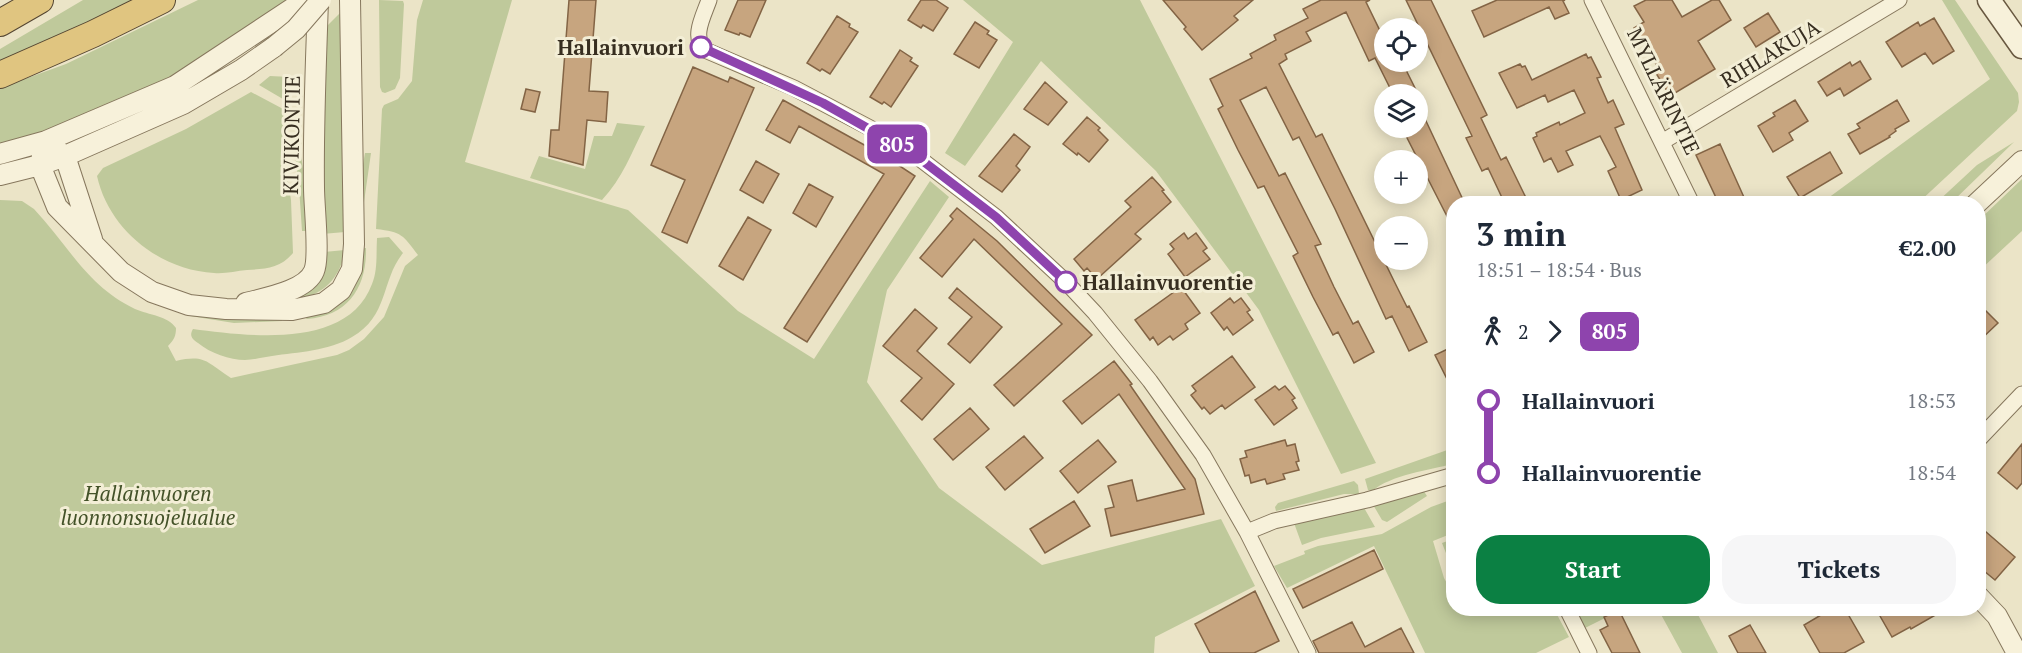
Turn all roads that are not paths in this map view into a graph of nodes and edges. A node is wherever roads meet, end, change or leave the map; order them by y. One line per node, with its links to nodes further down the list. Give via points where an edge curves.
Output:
1 (40, 0): 10 (highway)
2 (305, 0): 13 (street, via 175,86)
3 (320, 0): 16 (street, bridge, via 296,29 241,70 183,104); 23 (street, KIVIKONTIE, via 313,144 315,270 306,283 291,290)
4 (350, 0): 23 (street, via 352,269 341,290 324,303 292,310)
5 (710, 0): 27 (street, via 698,35 705,50 794,88 915,155 996,217 1066,282 1126,350 1181,422)
6 (1592, 0): 14 (street, MYLLÄRINTIE)
7 (1899, 0): 14 (street, RIHLAKUJA)
8 (1989, 0): 11 (main road)
9 (155, 2): 12 (highway)
10 (0, 23)
11 (2020, 38)
12 (0, 75)
13 (46, 141): 15 (street); 16 (street); 18 (street)
14 (1662, 142): 20 (street, MYLLÄRINTIE)
15 (0, 154)
16 (65, 156): 18 (street); 22 (street)
17 (2022, 161): 21 (street)
18 (40, 165): 19 (street); 22 (street, via 57,207)
19 (0, 175)
20 (1688, 196)
21 (1985, 196)
22 (94, 244): 23 (street, via 121,272 152,292 189,305)
23 (226, 309)
24 (2022, 394): 25 (street)
25 (1986, 432)
26 (1446, 477): 27 (street, via 1274,521)
27 (1247, 532): 30 (street)
28 (1986, 605): 32 (street)
29 (1570, 616): 31 (street)
30 (1308, 653)
31 (1589, 653)
32 (2017, 653)

